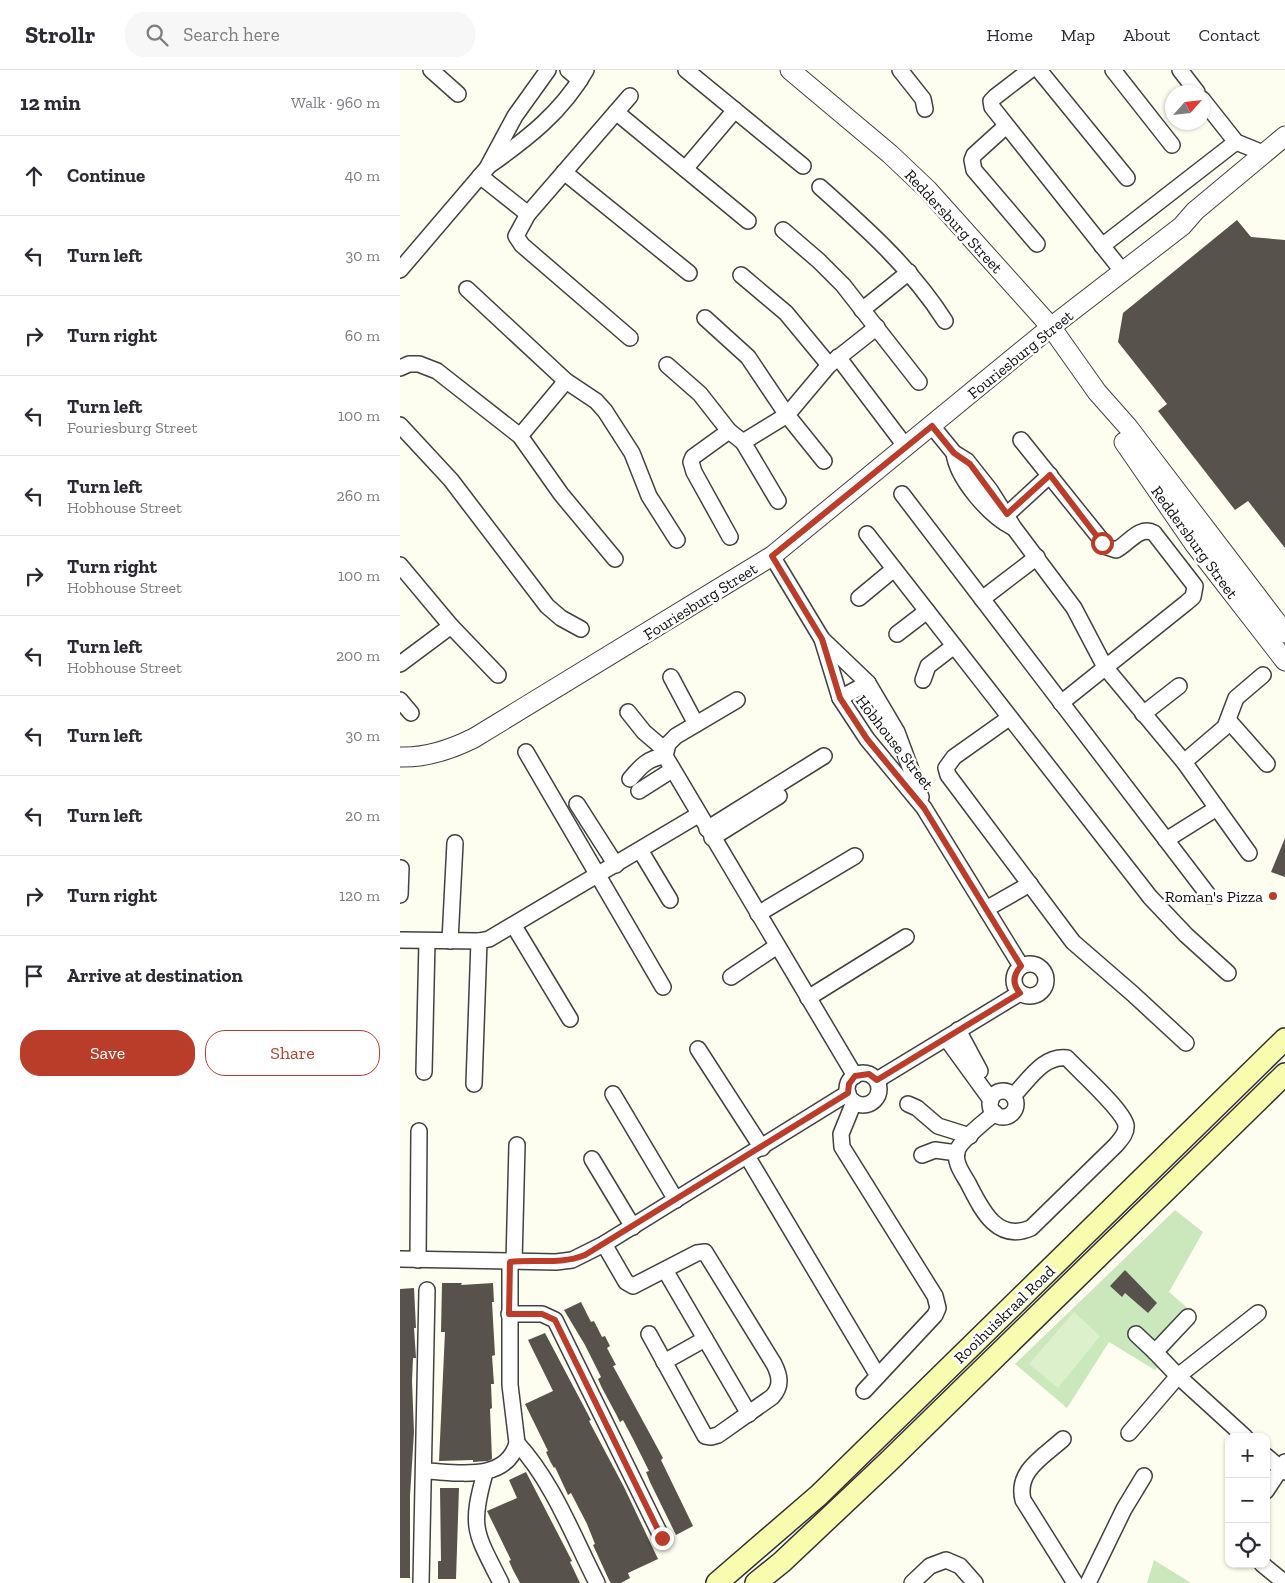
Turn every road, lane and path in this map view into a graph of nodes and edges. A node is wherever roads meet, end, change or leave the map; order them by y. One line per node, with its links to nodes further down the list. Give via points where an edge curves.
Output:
1 (431, 70): 13 (street)
2 (548, 70): 27 (street, via 515,116)
3 (568, 70): 11 (street)
4 (686, 70): 17 (street)
5 (790, 70): 47 (street, Reddersburg Street, via 928,190)
6 (900, 70): 15 (street, via 923,99)
7 (1030, 70): 19 (street, via 991,101)
8 (1039, 70): 29 (street)
9 (1113, 70): 22 (street)
10 (1180, 70): 12 (street)
11 (583, 75): 27 (street, via 563,105 537,131)
12 (1192, 85)
13 (458, 94)
14 (630, 96): 18 (street)
15 (925, 109)
16 (1210, 109): 21 (street)
17 (735, 110): 25 (street); 26 (street)
18 (616, 112): 26 (street); 28 (street)
19 (1006, 126): 35 (street, via 974,155 974,170); 36 (street)
20 (1285, 136): 24 (street, Fouriesburg Street)
21 (1236, 142): 24 (street); 36 (street)
22 (1172, 145)
23 (1285, 151): 33 (street, Fouriesburg Street)
24 (1263, 153): 33 (street, Fouriesburg Street)
25 (803, 166)
26 (685, 169): 32 (street)
27 (484, 172): 31 (street); 37 (street)
28 (564, 172): 31 (street); 40 (street)
29 (1127, 178)
30 (820, 187): 38 (street)
31 (528, 214): 48 (street, via 517,234 519,242)
32 (748, 221)
33 (1182, 226): 39 (street, Fouriesburg Street)
34 (783, 230): 43 (street, via 831,272)
35 (1037, 244)
36 (1102, 246): 39 (street)
37 (400, 270)
38 (909, 272): 43 (street); 45 (street)
39 (1123, 272): 47 (street, Fouriesburg Street)
40 (689, 274)
41 (741, 275): 49 (street, via 786,313)
42 (466, 289): 52 (street)
43 (862, 310): 46 (street)
44 (706, 318): 55 (street, via 742,350)
45 (945, 321)
46 (877, 327): 49 (street); 53 (street)
47 (1051, 328): 54 (street, Reddersburg Street); 57 (street, Fouriesburg Street)
48 (630, 338)
49 (834, 361): 55 (street); 62 (street)
50 (667, 365): 58 (street, via 700,394)
51 (400, 368): 59 (street, via 419,364 437,371)
52 (566, 381): 59 (street); 70 (street, via 605,411 632,453 649,496)
53 (919, 382)
54 (1097, 392): 81 (street, Reddersburg Street, via 1128,427); 85 (street, Reddersburg Street, via 1154,486)
55 (787, 415): 61 (street); 63 (street)
56 (400, 425): 80 (street, via 451,480 547,606 560,618)
57 (932, 426): 62 (street, Fouriesburg Street); 67 (street, via 954,453 964,458 976,483)
58 (728, 432): 61 (street); 69 (street, via 691,462)
59 (520, 436): 73 (street, via 561,494)
60 (1021, 440): 64 (street)
61 (743, 442): 66 (street)
62 (906, 447): 71 (street, Fouriesburg Street)
63 (824, 461)
64 (1050, 475): 67 (street); 87 (street, via 1107,547 1116,550 1140,532 1150,530 1195,586 1193,597)
65 (902, 494): 77 (street)
66 (778, 501)
67 (1007, 521): 72 (street)
68 (867, 534): 75 (street)
69 (730, 536)
70 (677, 540)
71 (772, 556): 83 (street, Hobhouse Street); 107 (street, Fouriesburg Street, via 474,738 454,748)
72 (1037, 557): 77 (street); 87 (street, via 1074,608)
73 (615, 559)
74 (400, 565): 79 (street)
75 (894, 569): 76 (street); 78 (street)
76 (859, 598)
77 (982, 599): 97 (street)
78 (927, 611): 82 (street); 84 (street)
79 (451, 626): 86 (street); 88 (street)
80 (582, 629)
81 (1285, 633)
82 (897, 634)
83 (822, 639): 92 (street, Hobhouse Street); 94 (street, Hobhouse Street)
84 (954, 646): 91 (street, via 928,666); 101 (street)
85 (1285, 661)
86 (400, 664)
87 (1105, 667): 97 (street); 100 (street)
88 (498, 675)
89 (1263, 675): 102 (street, via 1236,698)
90 (670, 677): 103 (street)
91 (923, 680)
92 (868, 683): 94 (street); 114 (street, Hobhouse Street, via 897,732)
93 (1179, 686): 100 (street)
94 (840, 698): 114 (street, Hobhouse Street, via 867,739)
95 (400, 700): 99 (street)
96 (737, 700): 103 (street)
97 (1061, 703): 118 (street)
98 (628, 712): 105 (street)
99 (411, 713)
100 (1144, 714): 108 (street)
101 (1009, 718): 125 (street, via 954,757 946,768); 139 (street, via 1150,897)
102 (1229, 721): 108 (street); 109 (street)
103 (696, 724): 105 (street, via 676,736)
104 (526, 752): 124 (street)
105 (665, 753): 110 (street); 110 (street, via 645,762 634,785)
106 (824, 756): 117 (street)
107 (400, 758)
108 (1184, 762): 115 (street)
109 (1267, 764)
110 (672, 770): 116 (street)
111 (549, 774): 124 (street)
112 (804, 780): 117 (street)
113 (577, 804): 124 (street)
114 (924, 808): 129 (street, Hobhouse Street)
115 (1216, 808): 118 (street); 121 (street)
116 (698, 815): 117 (street); 120 (street)
117 (709, 833): 130 (street)
118 (1166, 840): 127 (street)
119 (455, 842): 135 (street)
120 (640, 850): 124 (street); 128 (street)
121 (1249, 853)
122 (855, 856): 130 (street)
123 (401, 868): 126 (street)
124 (607, 870): 131 (street); 141 (street)
125 (1030, 884): 129 (street); 147 (street, via 1082,952 1134,994)
126 (400, 895)
127 (1209, 896)
128 (670, 900)
129 (986, 909): 138 (street, Hobhouse Street)
130 (758, 914): 137 (street)
131 (514, 926): 136 (street); 144 (street)
132 (906, 937): 143 (street)
133 (400, 940): 134 (street)
134 (426, 941): 135 (street); 149 (street)
135 (450, 941): 136 (street)
136 (479, 941): 153 (street)
137 (777, 946): 140 (street); 143 (street)
138 (1021, 966): 142 (street, via 1014,976); 142 (street, via 1032,963 1039,966 1047,980 1037,995)
139 (1228, 973)
140 (730, 977)
141 (663, 987)
142 (1020, 993): 145 (street)
143 (808, 998): 151 (street)
144 (570, 1019)
145 (952, 1034): 152 (street); 157 (street, via 971,1056)
146 (1285, 1039): 202 (main road, Rooihuiskraal Road, via 819,1494)
147 (1186, 1043)
148 (698, 1049): 162 (street)
149 (424, 1072)
150 (1285, 1074): 203 (main road, Rooihuiskraal Road, via 887,1463)
151 (855, 1076): 152 (street, via 869,1074); 156 (street, via 849,1084)
152 (877, 1080): 156 (street, via 879,1091 874,1100 865,1105)
153 (474, 1084)
154 (613, 1094): 167 (street)
155 (1013, 1096): 157 (street, via 1007,1092); 157 (street, via 1016,1104 1012,1113 1003,1116); 163 (street, via 1044,1063 1058,1057 1067,1058 1120,1113 1126,1125 1124,1135 1031,1228 1022,1232 997,1226 984,1214 958,1165)
156 (851, 1098): 162 (street); 183 (street, via 841,1134 842,1147 935,1296 938,1308)
157 (994, 1102): 160 (street)
158 (908, 1104): 160 (street, via 938,1126)
159 (419, 1131): 171 (street)
160 (970, 1136): 163 (street)
161 (517, 1145): 172 (street)
162 (762, 1148): 165 (street)
163 (957, 1153): 164 (street, via 934,1150)
164 (922, 1155)
165 (747, 1156): 167 (street); 183 (street)
166 (592, 1159): 168 (street)
167 (676, 1200): 168 (street)
168 (632, 1226): 169 (street)
169 (604, 1244): 172 (street, via 572,1260); 173 (street, via 630,1284 637,1286)
170 (400, 1260): 171 (street)
171 (418, 1260): 172 (street)
172 (512, 1262): 175 (street)
173 (665, 1270): 180 (street); 186 (street, via 704,1252 774,1364 779,1377 778,1389)
174 (427, 1290): 193 (street)
175 (509, 1314): 190 (street, via 510,1385); 197 (street, via 542,1314 555,1320)
176 (1258, 1314): 184 (street)
177 (1188, 1317): 181 (street)
178 (649, 1334): 182 (street)
179 (1136, 1334): 181 (street)
180 (706, 1339): 182 (street); 186 (street)
181 (1155, 1352): 184 (street)
182 (664, 1362): 186 (street, via 705,1436 718,1435)
183 (878, 1376): 185 (street)
184 (1178, 1376): 187 (street); 188 (street)
185 (864, 1391)
186 (750, 1414)
187 (1129, 1433)
188 (1240, 1433)
189 (1063, 1439): 206 (street, via 1022,1478 1020,1489 1023,1500)
190 (517, 1443): 194 (street, via 510,1458); 201 (street, via 545,1479)
191 (1270, 1459): 192 (street)
192 (1283, 1468): 196 (street)
193 (425, 1471): 194 (street); 199 (street)
194 (485, 1473): 200 (street, via 475,1510 476,1532)
195 (1144, 1476): 207 (street)
196 (1270, 1486)
197 (662, 1538)
198 (1267, 1568): 208 (street)
199 (421, 1583)
200 (501, 1583)
201 (597, 1583)
202 (717, 1583)
203 (756, 1583)
204 (912, 1583): 205 (street, via 930,1566 946,1560 960,1566)
205 (976, 1583)
206 (1075, 1583)
207 (1088, 1583)
208 (1285, 1583)

